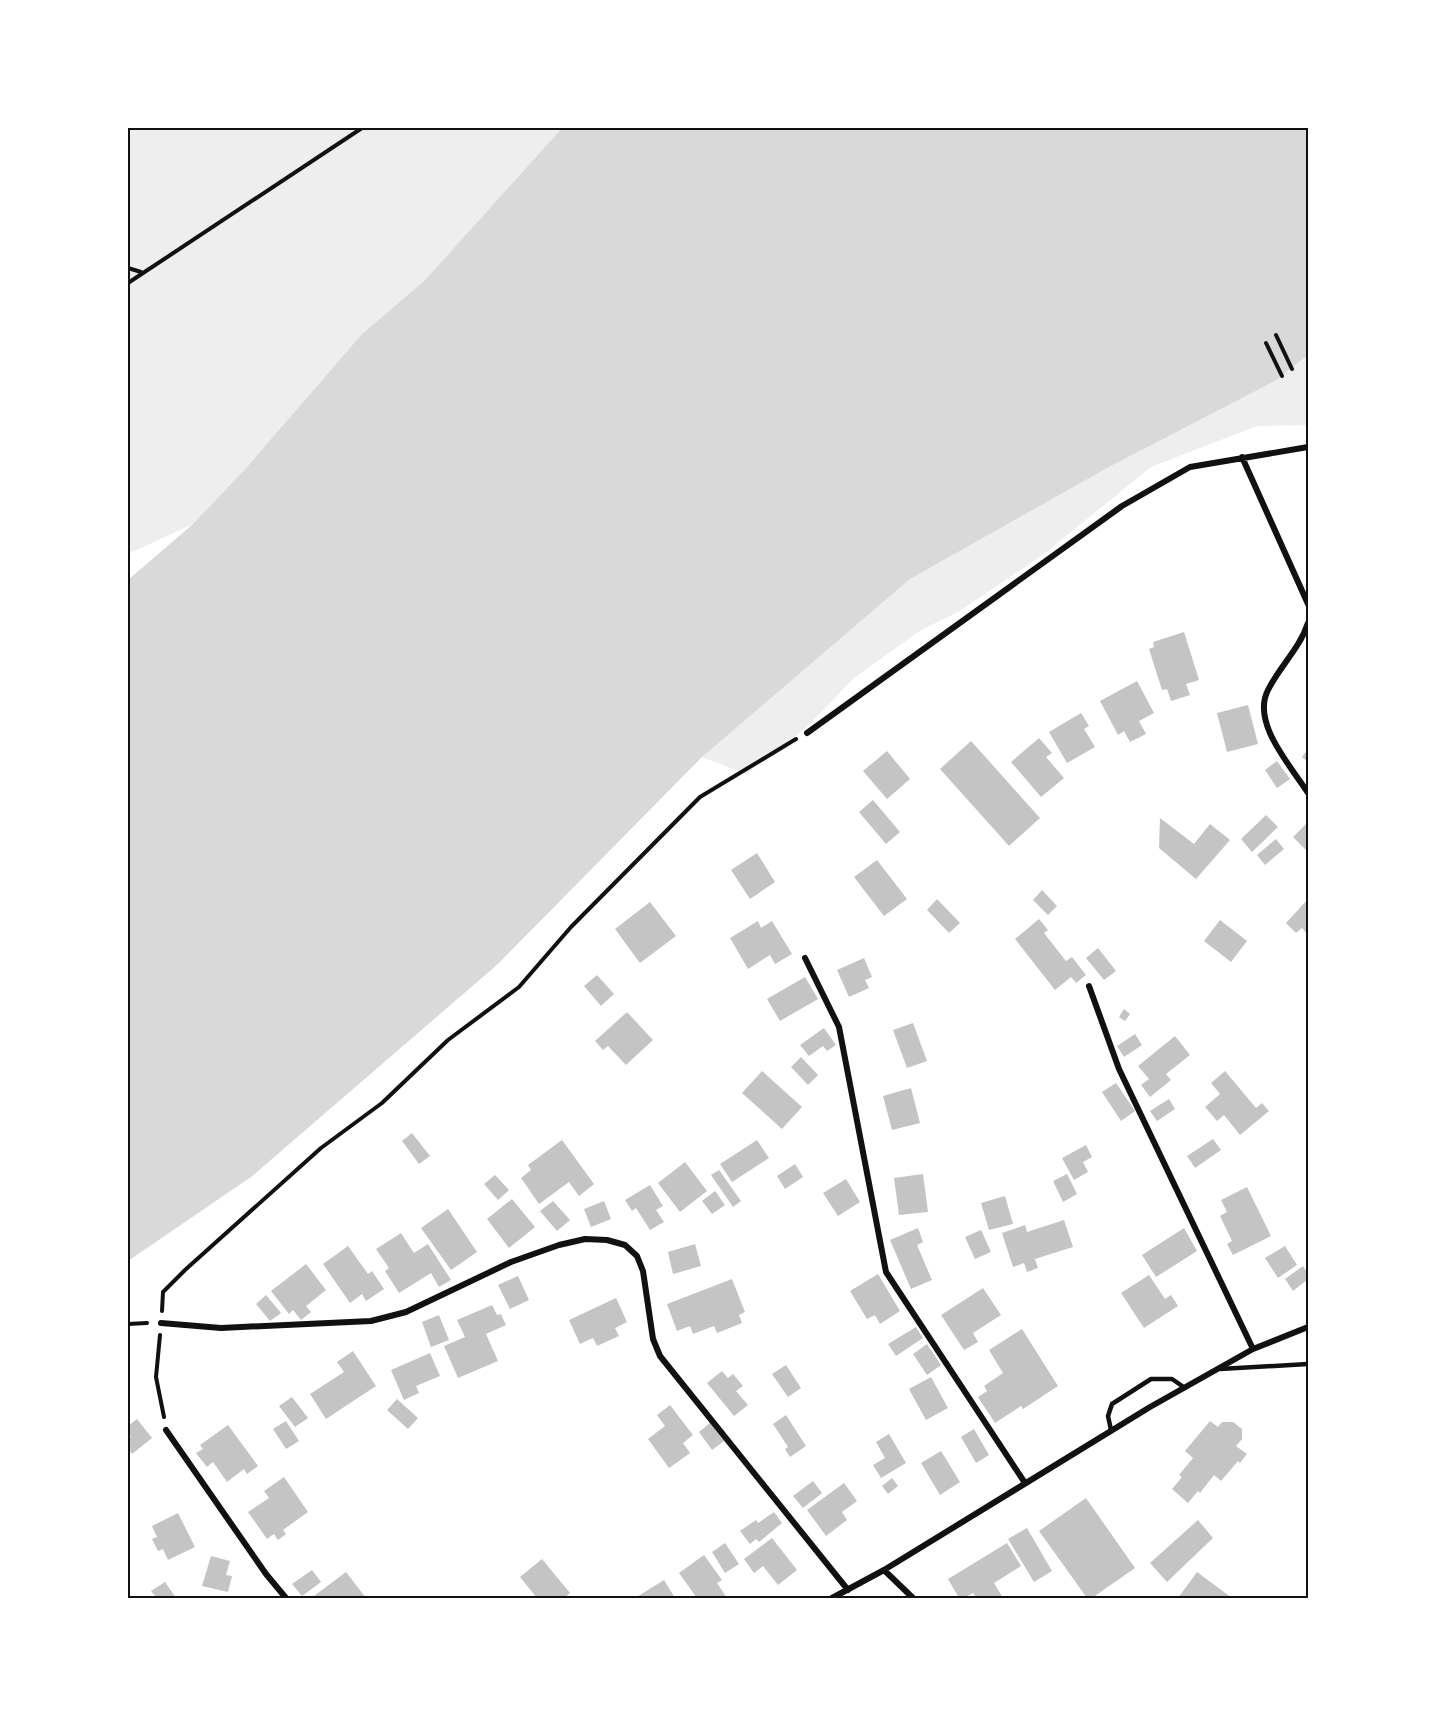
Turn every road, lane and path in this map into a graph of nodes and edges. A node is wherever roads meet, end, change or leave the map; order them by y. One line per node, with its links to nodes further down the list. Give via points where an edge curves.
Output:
1 (362, 128): 3 (path)
2 (128, 268): 3 (path)
3 (142, 272): 4 (path)
4 (128, 283)
5 (1276, 335): 7 (path)
6 (1266, 343): 8 (path)
7 (1292, 369)
8 (1282, 376)
9 (1308, 447): 10 (street)
10 (1242, 457): 11 (street); 13 (street, via 1190,467 1122,506)
11 (1308, 604)
12 (1308, 623): 14 (street, via 1267,692 1264,716 1270,736)
13 (807, 733): 17 (path, via 700,797 572,927 519,987 448,1040 382,1103 321,1148 185,1270 163,1292)
14 (1308, 793)
15 (805, 958): 26 (street, via 839,1027 886,1272)
16 (1089, 986): 20 (street, via 1119,1069)
17 (161, 1323): 18 (path); 24 (path, via 156,1377); 28 (street, via 221,1328 371,1321 406,1312 511,1262 559,1245 585,1239 626,1245 637,1256 643,1271 653,1339 660,1356)
18 (128, 1324)
19 (1308, 1327): 20 (street)
20 (1253, 1349): 22 (street)
21 (1308, 1364): 22 (lane)
22 (1218, 1369): 23 (street)
23 (1185, 1388): 25 (street); 25 (lane, via 1172,1379 1151,1379 1112,1404 1108,1416)
24 (166, 1430): 29 (street)
25 (1111, 1430): 26 (street)
26 (1025, 1483): 27 (street)
27 (884, 1570): 28 (street); 31 (street)
28 (848, 1590): 30 (street)
29 (286, 1599)
30 (832, 1599)
31 (914, 1599)

